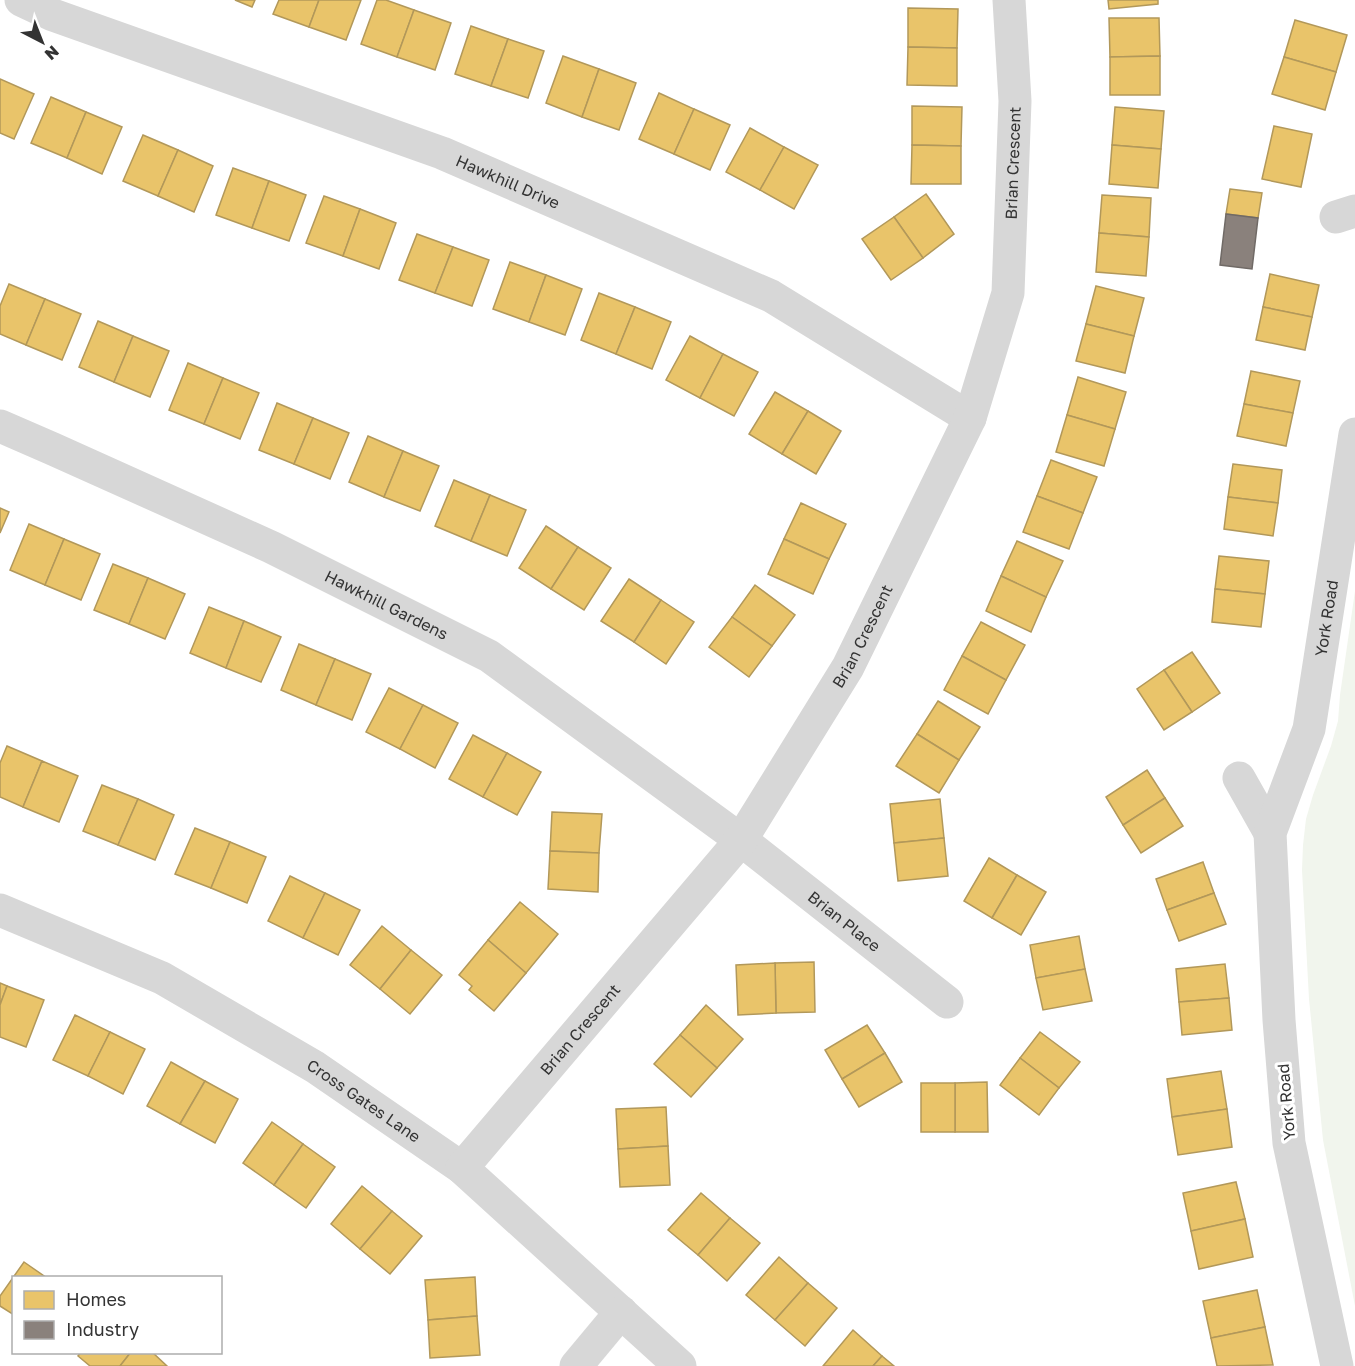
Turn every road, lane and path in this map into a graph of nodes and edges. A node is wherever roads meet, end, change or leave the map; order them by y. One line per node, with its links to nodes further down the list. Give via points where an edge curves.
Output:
1 (21, 0): 3 (street, Hawkhill Drive, via 53,15 442,153 771,296)
2 (1009, 0): 3 (street, Brian Crescent, via 1015,101 1008,293)
3 (970, 418): 8 (street, Brian Crescent, via 848,668)
4 (0, 426): 8 (street, Hawkhill Gardens, via 271,548 489,656)
5 (1355, 434): 7 (street, York Road, via 1309,729)
6 (1239, 778): 7 (street, York Road)
7 (1270, 833): 15 (street, York Road, via 1289,1143)
8 (741, 840): 10 (street, Brian Place); 11 (street, Brian Crescent)
9 (0, 910): 11 (street, Cross Gates Lane, via 162,978 315,1067)
10 (947, 1002)
11 (462, 1168): 12 (street, Cross Gates Lane)
12 (621, 1312): 13 (street); 14 (street, Cross Gates Lane)
13 (576, 1366)
14 (680, 1366)
15 (1337, 1366)

